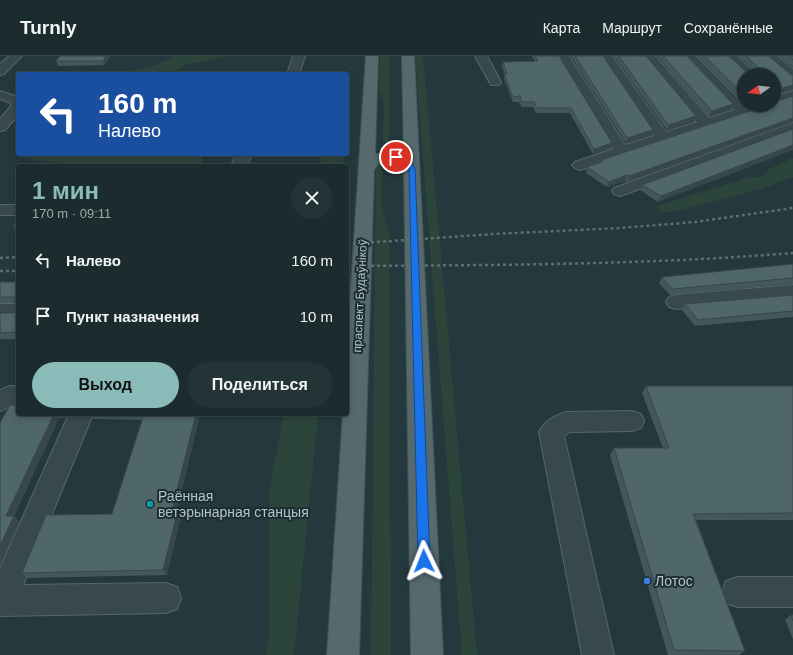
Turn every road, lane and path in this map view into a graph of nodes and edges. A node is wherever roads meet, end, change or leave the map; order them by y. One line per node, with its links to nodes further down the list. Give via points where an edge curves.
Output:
1 (16, 56): 13 (lane)
2 (299, 56): 14 (lane)
3 (372, 56): 28 (main road, праспект Будаўнікоў)
4 (408, 56): 29 (main road)
5 (481, 56): 16 (lane)
6 (563, 56): 31 (lane)
7 (606, 56): 30 (lane)
8 (649, 56): 24 (lane)
9 (689, 56): 23 (lane)
10 (730, 56): 12 (lane)
11 (770, 56): 15 (lane)
12 (743, 68)
13 (0, 70)
14 (294, 72)
15 (793, 75)
16 (495, 82)
17 (0, 95): 20 (lane)
18 (793, 95): 19 (lane)
19 (781, 98)
20 (16, 100)
21 (16, 109): 25 (lane)
22 (743, 112): 23 (lane)
23 (737, 114): 24 (lane); 27 (lane)
24 (706, 124): 30 (lane)
25 (0, 127)
26 (793, 127): 27 (lane)
27 (760, 129): 35 (lane)
28 (368, 137): 29 (main road, via 376,145 388,148 406,144); 34 (main road, праспект Будаўнікоў)
29 (411, 137): 33 (main road)
30 (663, 138): 31 (lane)
31 (621, 152): 32 (lane)
32 (580, 165)
33 (412, 168): 34 (main road, via 407,161 389,157 371,162); 51 (main road)
34 (366, 169): 50 (main road, праспект Будаўнікоў)
35 (620, 191)
36 (0, 210): 37 (lane)
37 (16, 210)
38 (793, 292): 39 (lane)
39 (676, 302)
40 (0, 311): 41 (lane)
41 (16, 311)
42 (16, 395): 43 (lane, via 10,395)
43 (0, 402)
44 (80, 416): 49 (lane)
45 (632, 421): 52 (lane, via 566,422 551,432)
46 (737, 592): 47 (lane)
47 (793, 592)
48 (166, 598): 49 (lane)
49 (0, 601)
50 (343, 655)
51 (427, 655)
52 (598, 655)

